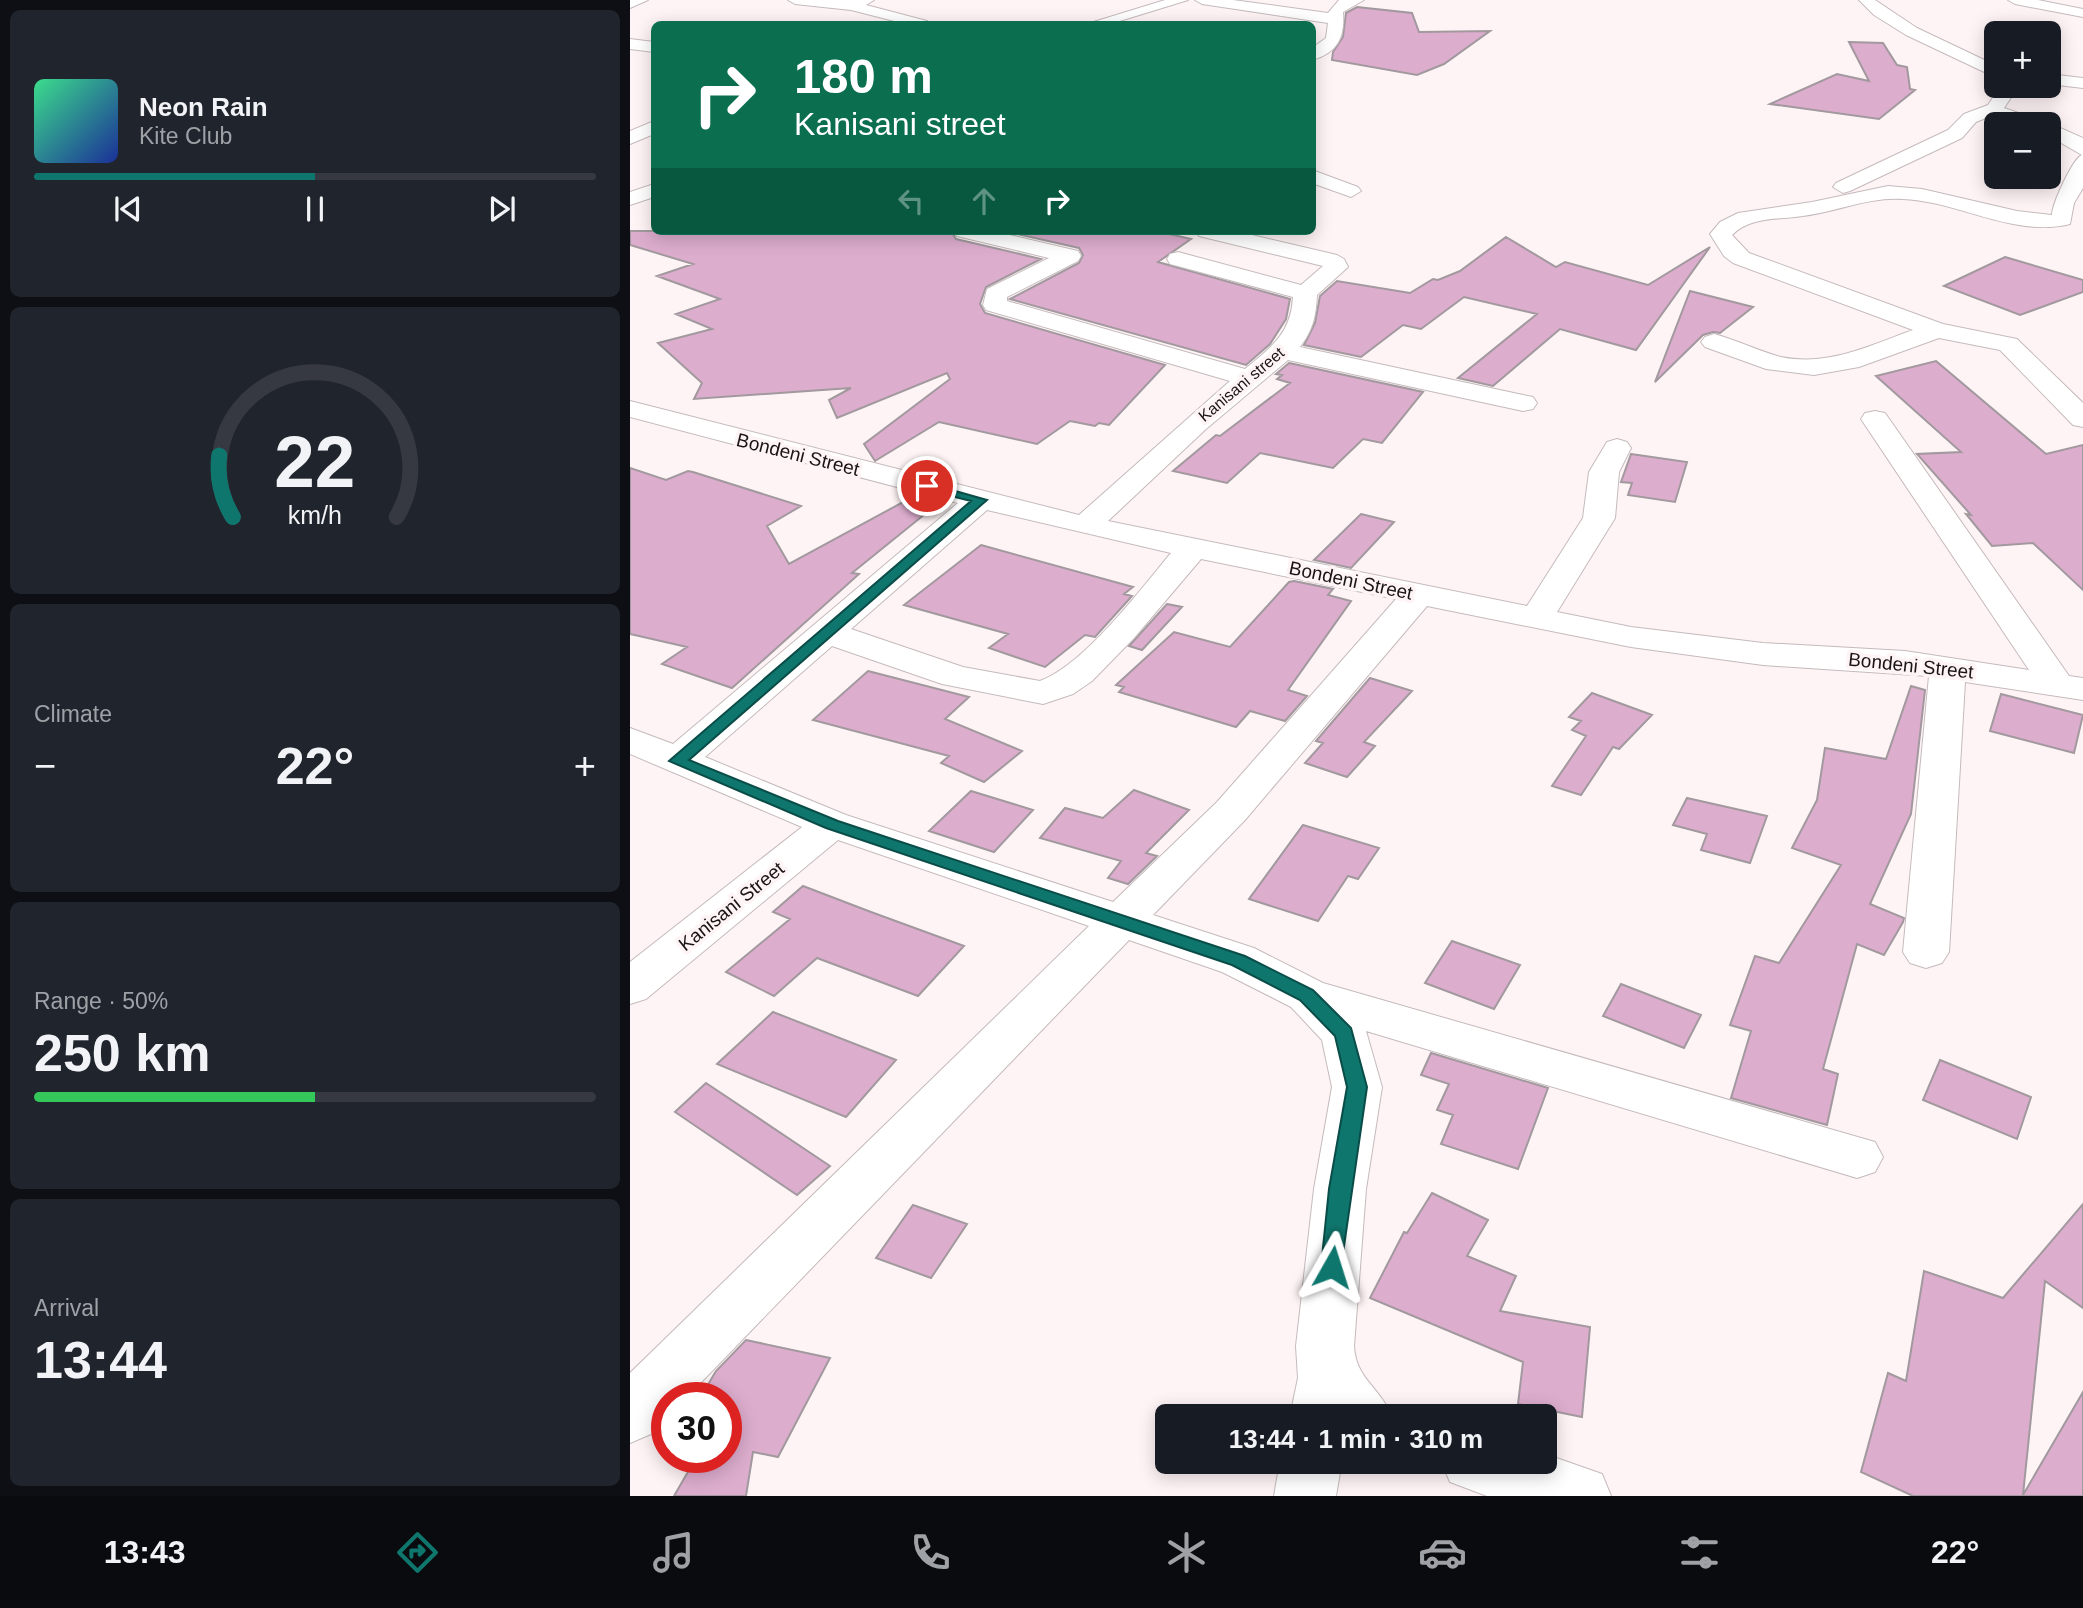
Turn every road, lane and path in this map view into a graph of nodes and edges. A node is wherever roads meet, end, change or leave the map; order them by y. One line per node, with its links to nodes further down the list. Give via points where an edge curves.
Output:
1 (642, 0): 11 (street)
2 (867, 0): 12 (street)
3 (1124, 0): 10 (street)
4 (1181, 0): 10 (street)
5 (1202, 0): 15 (street)
6 (1357, 0): 15 (street, via 1338,6)
7 (1866, 0): 23 (street, via 1900,25)
8 (2015, 0): 13 (street)
9 (803, 2): 12 (street); 14 (street)
10 (1163, 3): 17 (street)
11 (630, 4)
12 (851, 6): 16 (street)
13 (2083, 13)
14 (796, 16)
15 (1335, 19): 22 (street, via 1338,32 1332,43)
16 (910, 21)
17 (1113, 21)
18 (630, 44): 19 (street)
19 (651, 47)
20 (651, 47): 21 (street)
21 (630, 52)
22 (1316, 52)
23 (1984, 65)
24 (2061, 80): 25 (street)
25 (2083, 83)
26 (2002, 98): 27 (street)
27 (1994, 109): 28 (street); 38 (street, via 1859,182)
28 (1998, 112)
29 (651, 128): 31 (street)
30 (2061, 134): 32 (street)
31 (630, 138)
32 (2083, 150)
33 (2083, 160): 38 (street, via 2063,203 2063,219 2057,222 1903,192 1868,193 1819,208)
34 (1316, 178): 36 (street)
35 (651, 191): 37 (street)
36 (1351, 191)
37 (630, 199)
38 (1775, 212): 43 (street, via 1727,226 1721,234 1725,243 1741,258)
39 (981, 235): 46 (street, via 1069,257 995,295 995,305)
40 (1223, 235): 42 (street, via 1336,264)
41 (1178, 259): 42 (street)
42 (1304, 293): 45 (street, Kanisani street, via 1304,316)
43 (1937, 330): 44 (street, via 1838,363 1805,368); 50 (street, via 2008,344)
44 (1714, 342)
45 (1283, 351): 46 (street, Kanisani street); 47 (street)
46 (1249, 378): 53 (street, Kanisani street)
47 (1522, 403)
48 (630, 409): 52 (street, Bondeni Street)
49 (1875, 419): 59 (street)
50 (2083, 419)
51 (1617, 448): 56 (street, via 1604,472 1600,518)
52 (980, 500): 53 (street, Bondeni Street); 57 (street)
53 (1085, 526): 54 (street, Bondeni Street)
54 (1193, 548): 55 (street, Bondeni Street); 57 (street, via 1099,654 1056,691 1043,693 955,676)
55 (1419, 594): 56 (street, Bondeni Street); 63 (street, via 1231,811)
56 (1536, 618): 58 (street, Bondeni Street, via 1631,637 1763,654)
57 (829, 633): 61 (street)
58 (1948, 667): 59 (street, Bondeni Street); 64 (street)
59 (2074, 688)
60 (630, 740): 61 (street)
61 (677, 761): 62 (street)
62 (832, 824): 63 (street); 65 (street, Kanisani Street)
63 (1120, 922): 66 (street, via 1238,960); 69 (street)
64 (1926, 952)
65 (630, 987)
66 (1307, 995): 67 (street); 68 (street, via 1344,1033 1357,1087 1338,1202 1325,1346)
67 (1857, 1157)
68 (1336, 1403)
69 (630, 1414)
70 (1309, 1474): 72 (street)
71 (1512, 1474): 73 (street)
72 (1305, 1496)
73 (1580, 1496)

